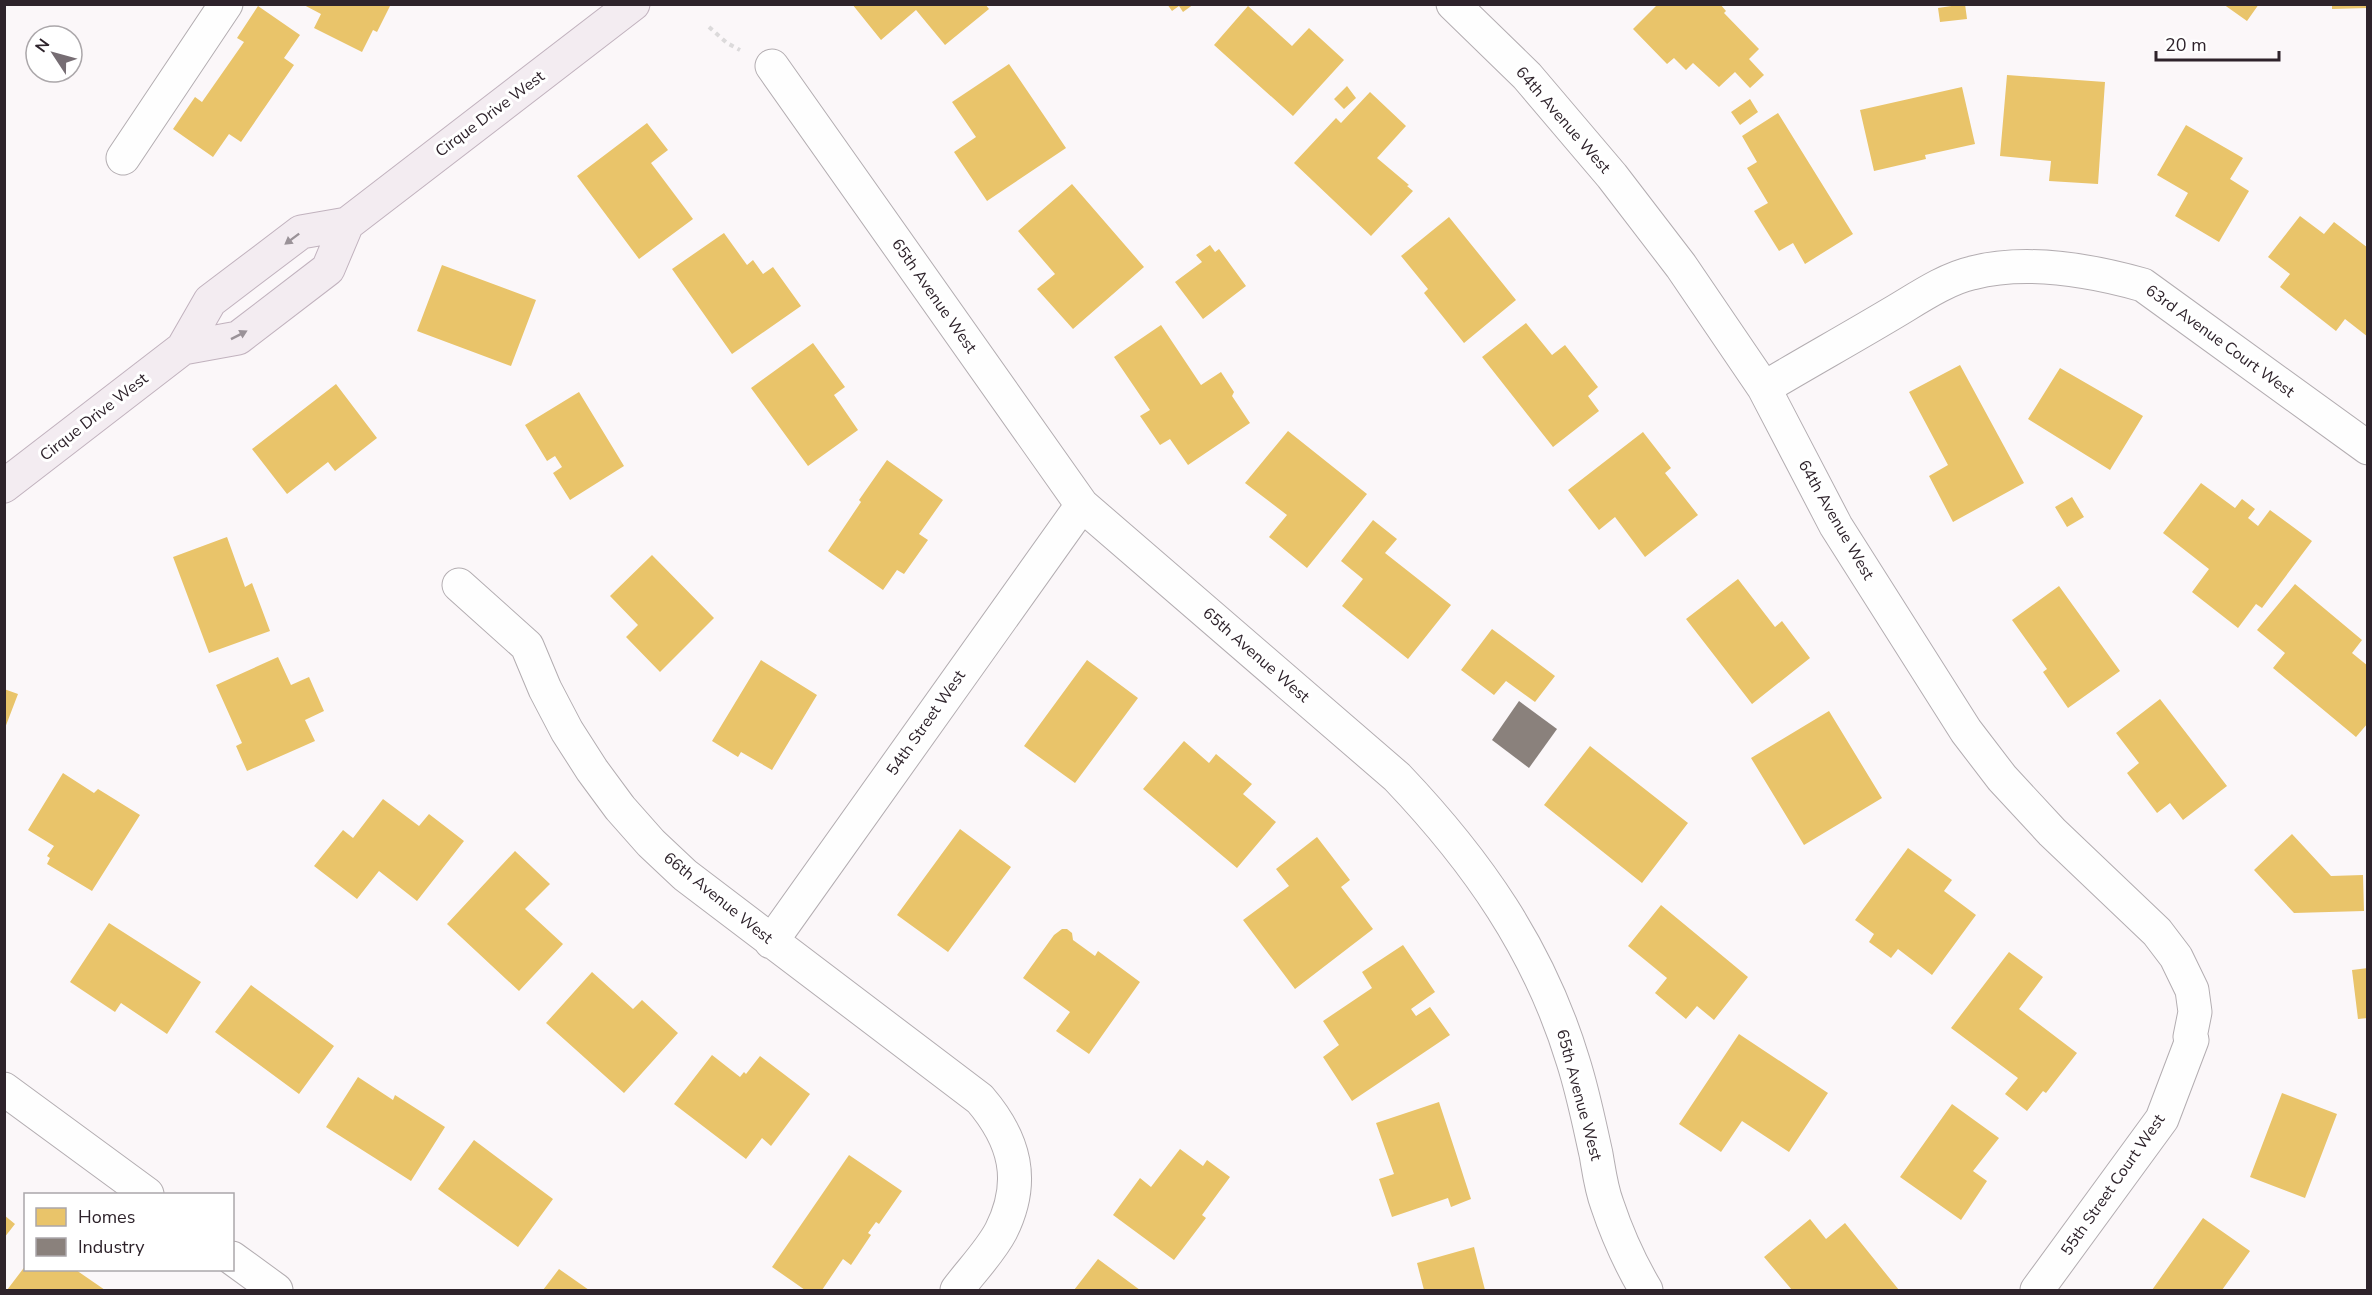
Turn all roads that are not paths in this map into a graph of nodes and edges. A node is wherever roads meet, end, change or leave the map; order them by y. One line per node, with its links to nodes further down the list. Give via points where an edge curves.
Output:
1 (226, 4): 5 (street)
2 (633, 4): 6 (main road, Cirque Drive West)
3 (1453, 4): 8 (street, 64th Avenue West, via 1527,76 1612,176 1681,266)
4 (772, 66): 11 (street, 65th Avenue West)
5 (123, 158)
6 (347, 224): 7 (main road, Cirque Drive West, one-way to 7, via 300,232 210,301); 7 (main road, Cirque Drive West, one-way to 6, via 238,338 328,268)
7 (183, 348): 10 (main road, Cirque Drive West)
8 (1764, 388): 9 (street, 63rd Avenue Court West, via 1927,293 1970,273 2006,267 2052,268 2108,275 2143,285); 14 (street, 64th Avenue West, via 1836,526 1966,731 2002,778 2157,932 2176,957 2192,990)
9 (2367, 448)
10 (4, 486)
11 (1082, 505): 13 (street, 54th Street West); 20 (street, 65th Avenue West, via 1397,777 1471,861 1514,927 1554,1007 1588,1114 1606,1202 1630,1263)
12 (459, 585): 13 (street, 66th Avenue West, via 527,646 567,731 620,808 685,875)
13 (771, 942): 19 (street, 66th Avenue West, via 980,1099 998,1119 1010,1144 1015,1171 1013,1198 1000,1231)
14 (2192, 1040): 21 (street, 55th Street Court West, via 2162,1119)
15 (4, 1089): 16 (street)
16 (146, 1193)
17 (234, 1259): 18 (street)
18 (276, 1290)
19 (957, 1290)
20 (1646, 1290)
21 (2037, 1290)

